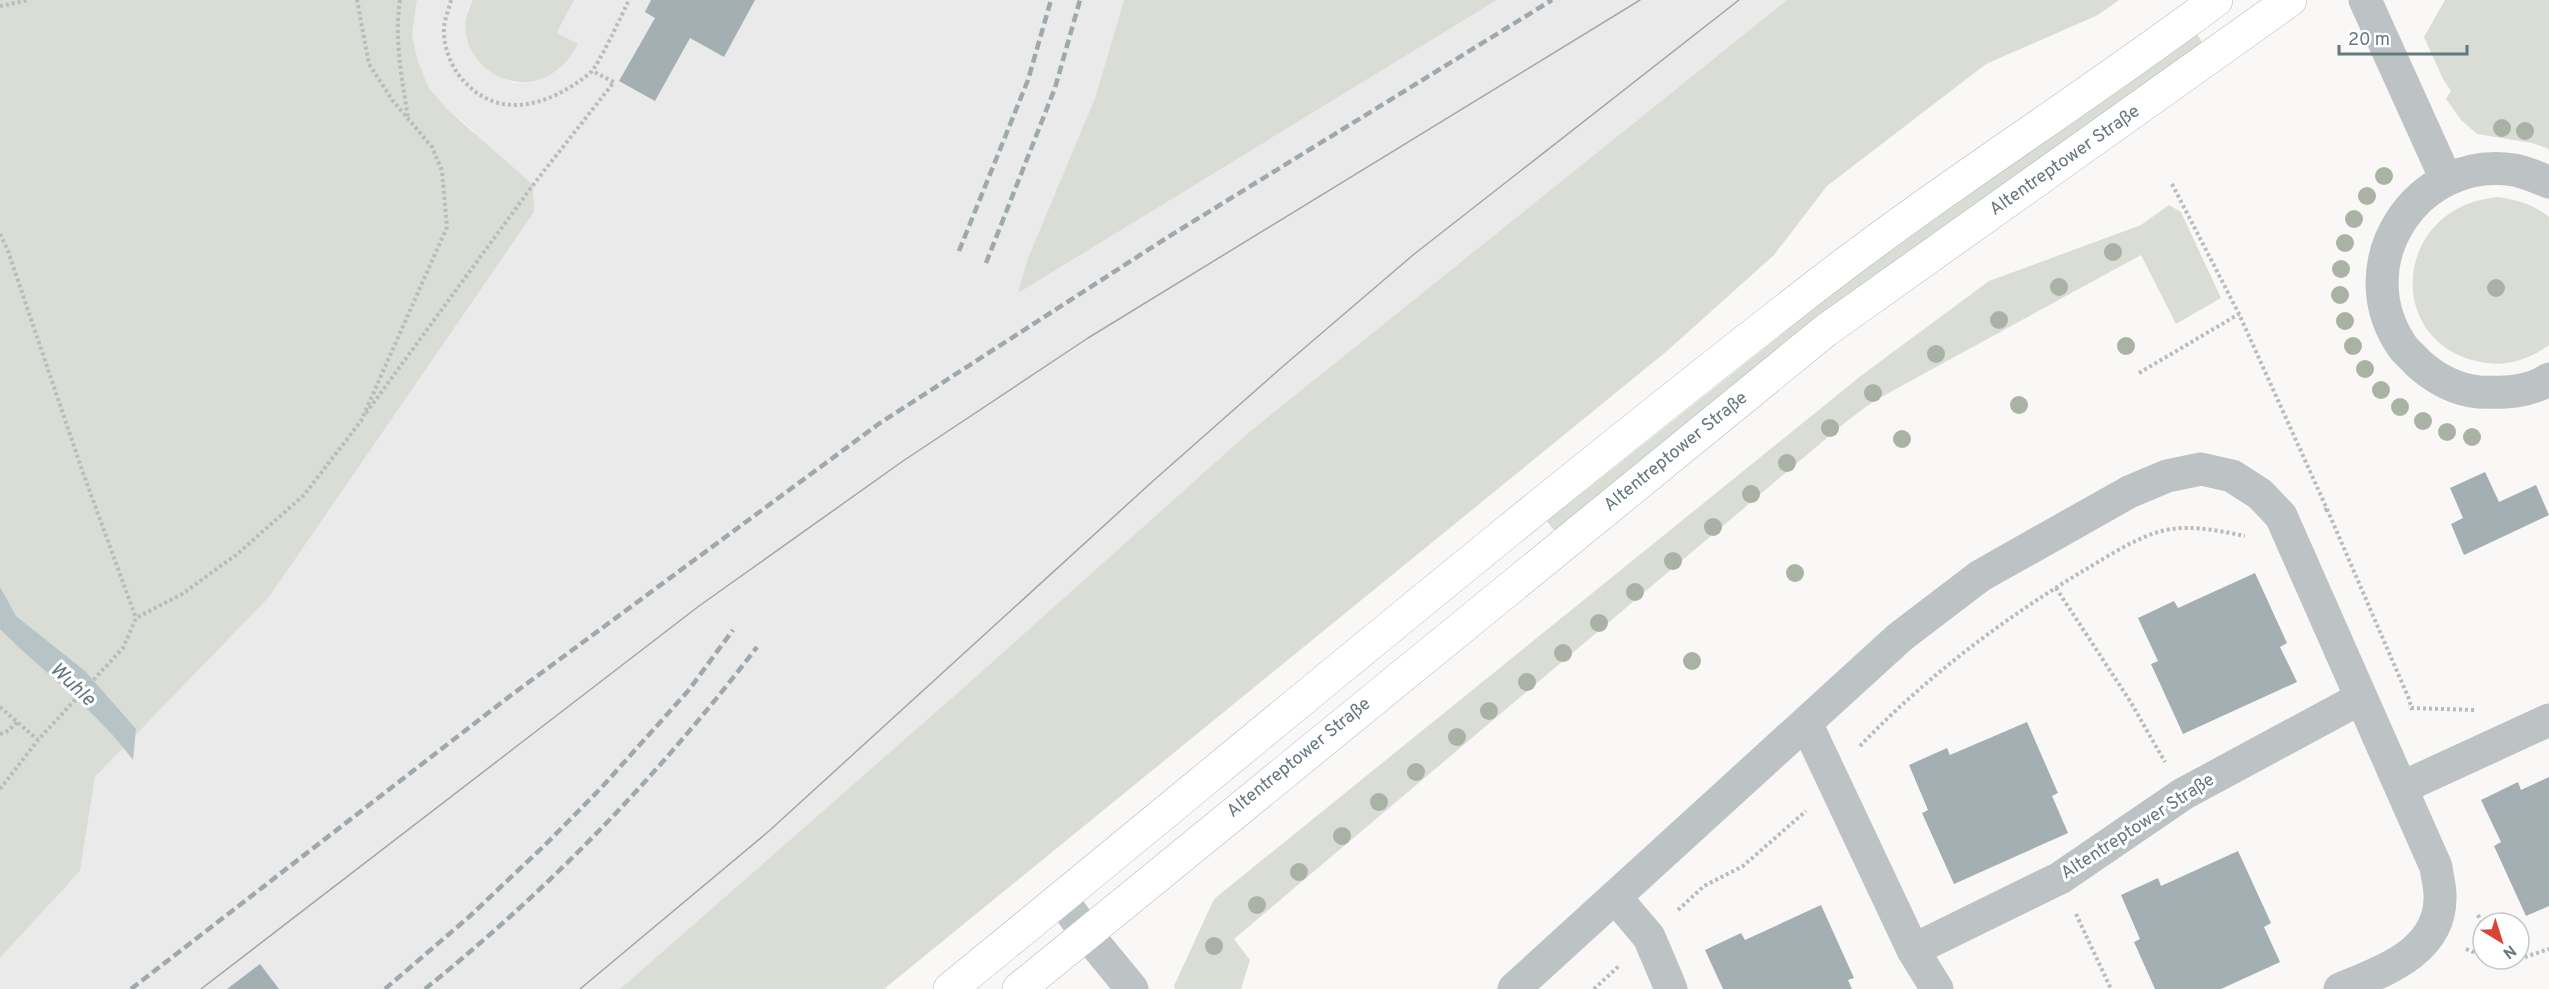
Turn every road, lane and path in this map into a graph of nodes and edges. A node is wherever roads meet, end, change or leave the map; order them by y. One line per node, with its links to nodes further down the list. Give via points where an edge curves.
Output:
1 (30, 0): 9 (path)
2 (357, 0): 11 (path, via 369,64)
3 (400, 0): 11 (path, via 400,67)
4 (451, 0): 10 (path, via 444,28 449,62 469,88 495,104 529,105 558,94)
5 (629, 0): 10 (path)
6 (2216, 0): 36 (main road, via 1816,286)
7 (2290, 0): 37 (main road, Altentreptower Straße, via 1825,331)
8 (2365, 0): 12 (lane)
9 (0, 6)
10 (592, 71): 19 (path, via 614,82 533,185)
11 (408, 118): 19 (path, via 432,147 442,171 447,227)
12 (2446, 179): 13 (lane, via 2480,170 2515,170); 18 (lane, via 2414,202 2392,234 2382,272 2385,311 2402,347 2430,374 2466,391 2505,394)
13 (2549, 182)
14 (2172, 184): 16 (path)
15 (0, 234): 22 (path)
16 (2239, 314): 17 (path); 20 (path, via 2327,509)
17 (2139, 374)
18 (2547, 386)
19 (361, 421): 22 (path, via 304,495 236,555 182,594)
20 (2285, 526): 21 (path, via 2255,538 2206,528 2155,533); 23 (lane); 27 (lane, via 2281,516 2260,494 2232,476 2201,469 2167,476 2129,492 1980,576 1900,637)
21 (2056, 588): 30 (path, via 1994,630 1896,708 1852,754 1853,771); 33 (path, via 2130,701)
22 (136, 618): 29 (path, via 123,648)
23 (2361, 698): 31 (lane); 33 (lane, Altentreptower Straße)
24 (0, 707): 26 (path)
25 (2549, 720): 31 (lane)
26 (18, 722): 28 (path); 29 (path)
27 (1806, 723): 30 (lane); 35 (lane)
28 (0, 734)
29 (38, 740): 32 (path)
30 (1836, 785): 38 (path, via 1743,866 1704,886); 40 (lane)
31 (2401, 788): 50 (lane, via 2436,867 2440,896 2436,925 2418,949 2391,967)
32 (0, 789)
33 (2183, 794): 34 (lane, Altentreptower Straße)
34 (2060, 878): 40 (lane, Altentreptower Straße); 49 (path)
35 (1615, 897): 38 (lane); 45 (lane)
36 (1062, 898): 37 (lane); 42 (main road)
37 (1086, 933): 43 (main road, Altentreptower Straße); 44 (lane)
38 (1649, 937): 46 (path); 47 (lane)
39 (2549, 949): 41 (path)
40 (1913, 950): 48 (lane)
41 (2531, 954)
42 (950, 989)
43 (1019, 989)
44 (1132, 989)
45 (1514, 989)
46 (1594, 989)
47 (1671, 989)
48 (1937, 989)
49 (2111, 989)
50 (2340, 989)

